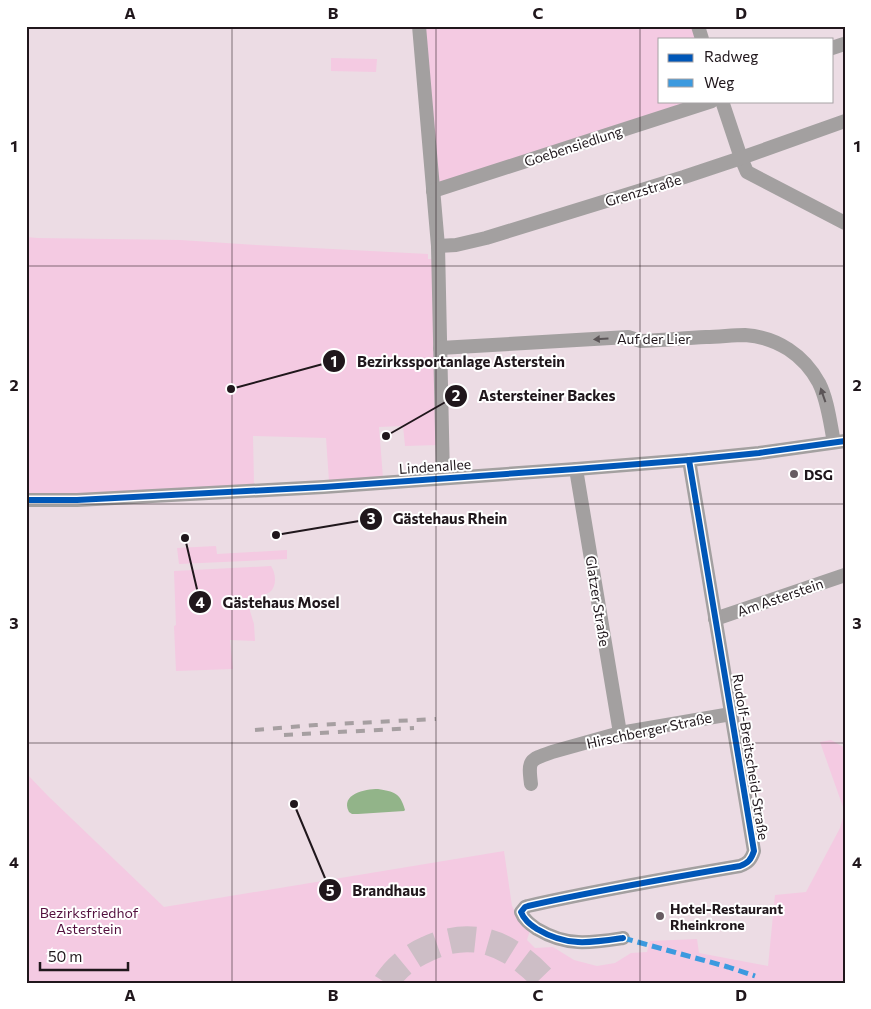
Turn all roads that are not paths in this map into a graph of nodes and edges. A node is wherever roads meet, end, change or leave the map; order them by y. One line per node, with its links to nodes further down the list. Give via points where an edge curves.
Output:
1 (419, 26): 8 (street)
2 (698, 26): 3 (street)
3 (702, 38)
4 (709, 102): 8 (street, Goebensiedlung)
5 (722, 102): 7 (street)
6 (845, 122): 7 (street, Grenzstraße)
7 (741, 158): 9 (street, via 747,172); 10 (street, Grenzstraße, via 486,238)
8 (433, 191): 10 (street)
9 (845, 223)
10 (438, 246): 11 (street)
11 (440, 348): 12 (street, Auf der Lier, one-way to 11, via 819,383 811,370 791,350 767,339 744,335 641,341 628,337); 15 (street)
12 (839, 441): 13 (street, Lindenallee)
13 (689, 460): 14 (street, Lindenallee); 18 (street, Rudolf-Breitscheid-Straße)
14 (576, 469): 15 (street, Lindenallee); 20 (street, Glatzer Straße)
15 (444, 478): 16 (street, Lindenallee, via 77,500)
16 (26, 500)
17 (845, 575): 18 (street, Am Asterstein)
18 (715, 619): 19 (street, Rudolf-Breitscheid-Straße)
19 (732, 714): 20 (street, Hirschberger Straße); 22 (street, Rudolf-Breitscheid-Straße, via 754,852 747,863 561,898 528,906 521,912 529,923 558,938 590,943)
20 (620, 734): 21 (street, Hirschberger Straße, via 552,752 532,761 529,766)
21 (531, 784)
22 (623, 938)

